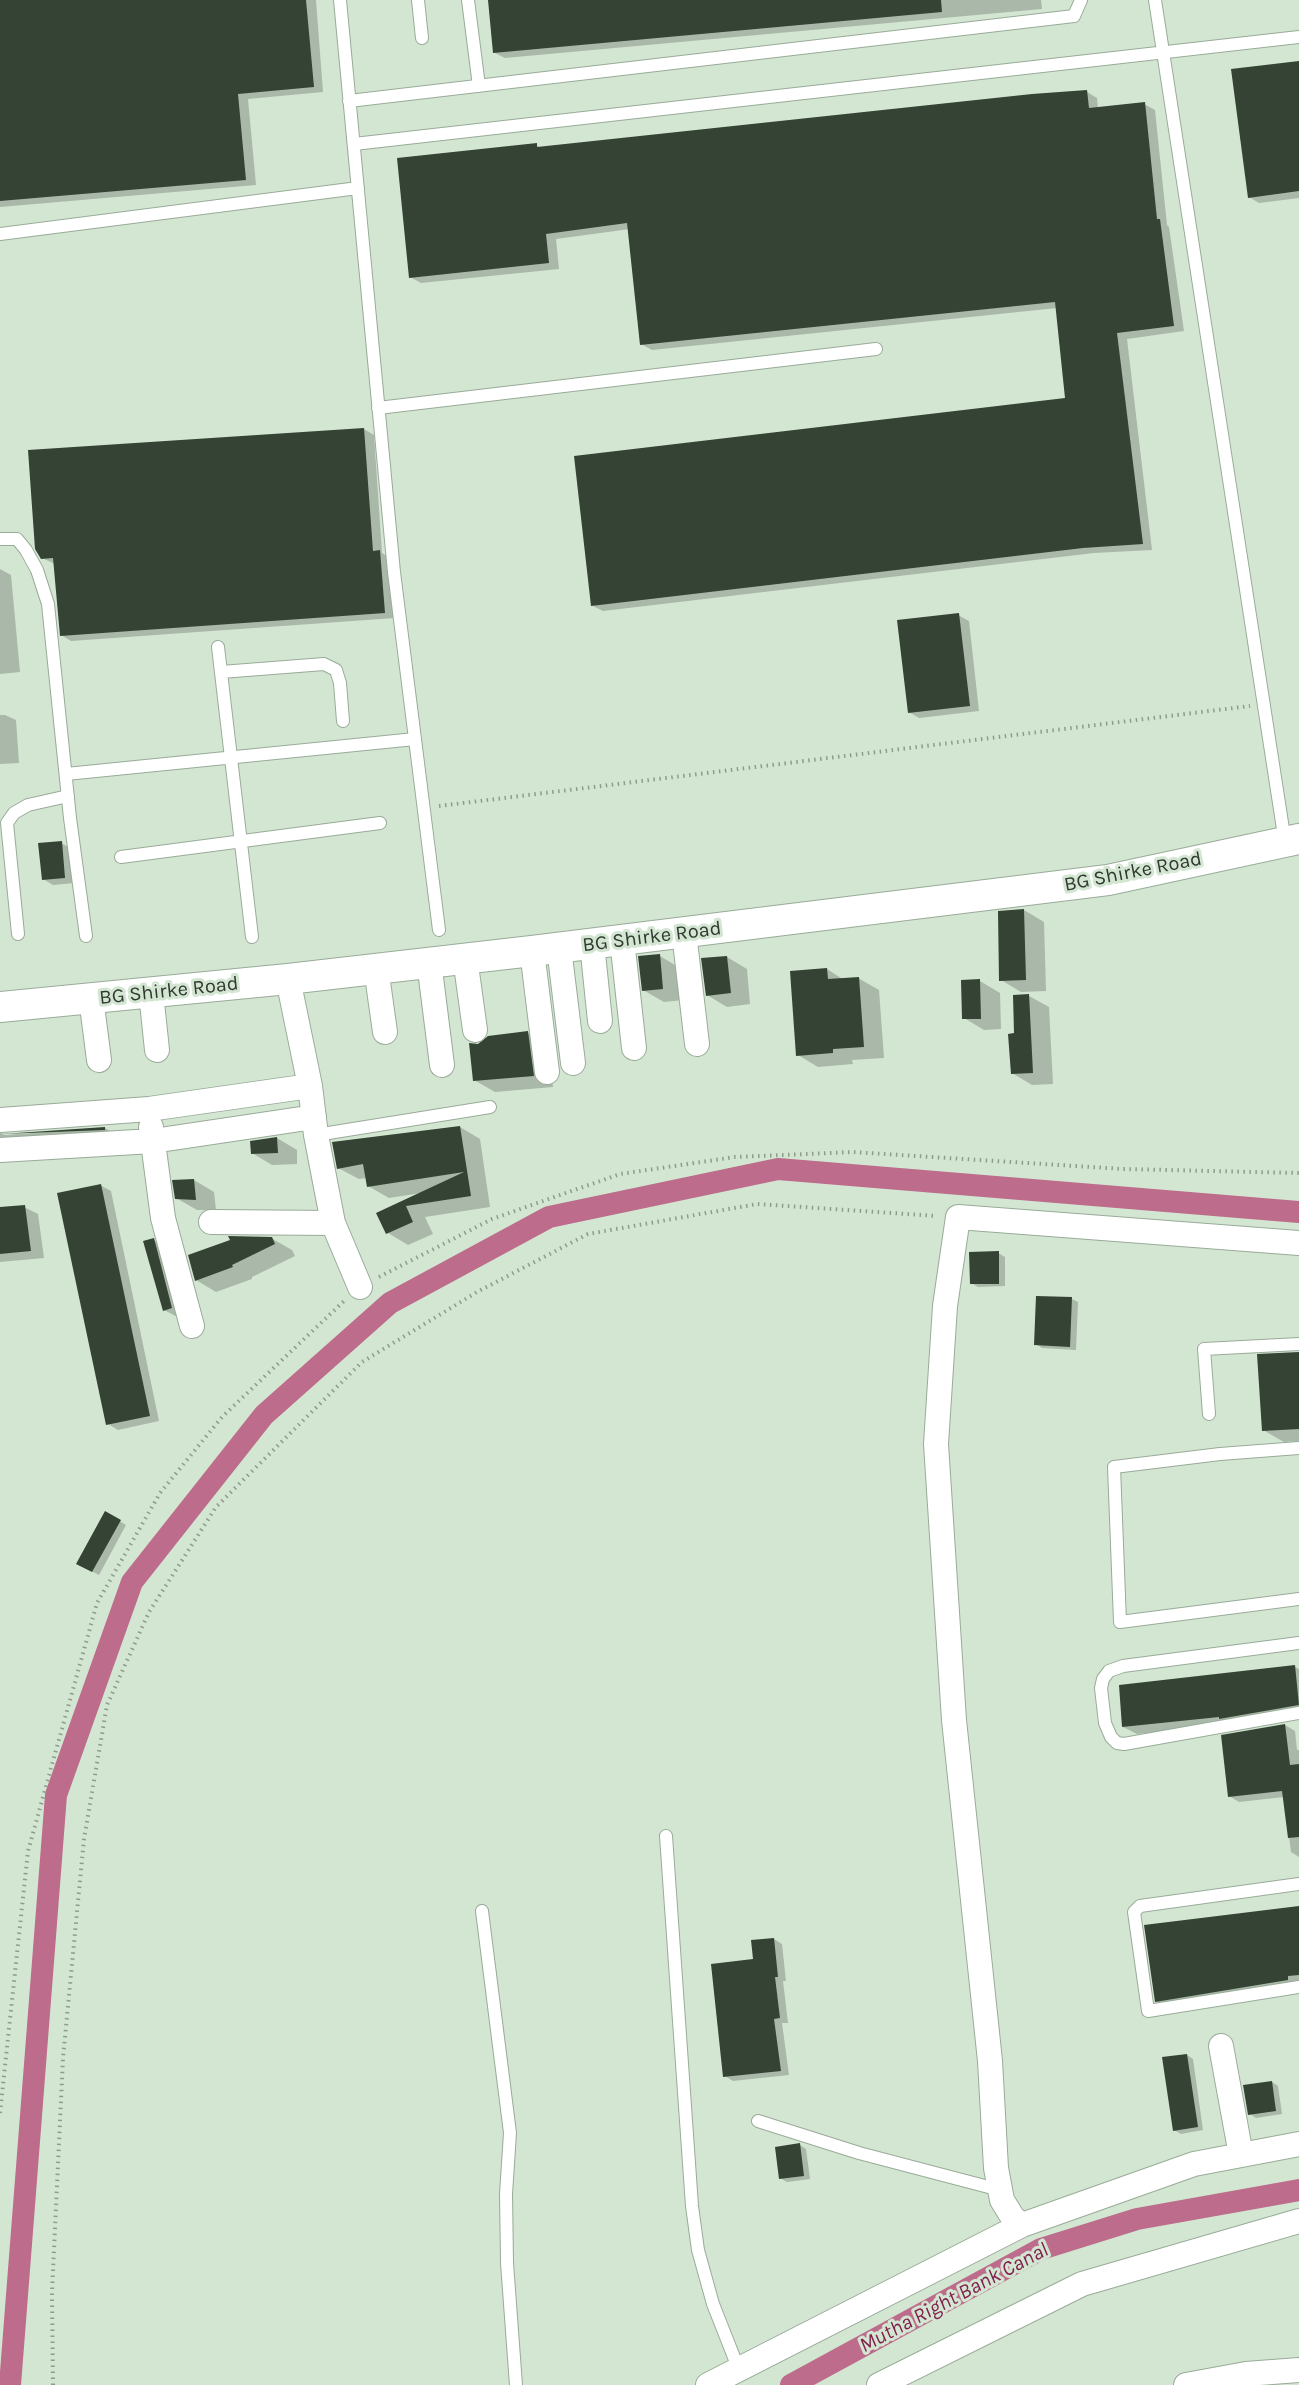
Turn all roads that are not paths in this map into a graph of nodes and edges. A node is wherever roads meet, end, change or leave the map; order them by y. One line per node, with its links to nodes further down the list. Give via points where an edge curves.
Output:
1 (340, 0): 10 (lane)
2 (418, 0): 7 (lane)
3 (468, 0): 9 (lane)
4 (1081, 0): 9 (lane, via 1074,16)
5 (1155, 0): 8 (lane)
6 (1299, 37): 8 (lane)
7 (422, 38)
8 (1163, 52): 11 (lane); 25 (lane, via 1264,705)
9 (479, 86): 10 (lane)
10 (350, 101): 11 (lane)
11 (354, 144): 12 (lane)
12 (358, 188): 13 (lane); 15 (lane)
13 (0, 234)
14 (876, 349): 15 (lane)
15 (378, 408): 20 (lane)
16 (0, 539): 22 (lane, via 17,539 26,550 48,604)
17 (218, 647): 18 (lane)
18 (221, 672): 19 (lane, via 324,664 336,670); 21 (lane)
19 (343, 721)
20 (415, 739): 21 (lane); 28 (lane)
21 (231, 758): 22 (lane); 26 (lane)
22 (66, 774): 23 (lane)
23 (68, 796): 30 (lane, via 28,805 14,813 7,823); 31 (lane)
24 (380, 823): 26 (lane)
25 (1292, 840): 29 (street, BG Shirke Road, via 1108,880)
26 (241, 842): 27 (lane); 32 (lane)
27 (121, 857)
28 (439, 930)
29 (684, 933): 33 (street, BG Shirke Road); 46 (street)
30 (18, 934)
31 (86, 936)
32 (252, 937)
33 (622, 940): 34 (street, BG Shirke Road); 47 (street)
34 (592, 944): 35 (street, BG Shirke Road); 43 (street)
35 (546, 950): 36 (street, BG Shirke Road); 50 (street); 52 (street)
36 (465, 958): 37 (street, BG Shirke Road); 44 (street)
37 (429, 962): 38 (street, BG Shirke Road); 51 (street)
38 (376, 968): 39 (street, BG Shirke Road); 45 (street)
39 (288, 979): 40 (street, BG Shirke Road); 53 (street)
40 (151, 993): 41 (street, BG Shirke Road); 48 (street)
41 (91, 998): 42 (street, BG Shirke Road); 49 (street)
42 (0, 1007)
43 (600, 1021)
44 (475, 1030)
45 (385, 1032)
46 (697, 1044)
47 (634, 1048)
48 (157, 1050)
49 (99, 1060)
50 (573, 1063)
51 (441, 1065)
52 (547, 1072)
53 (310, 1086): 55 (street); 57 (street)
54 (490, 1107): 57 (lane)
55 (149, 1109): 56 (street); 58 (street)
56 (0, 1120)
57 (315, 1126): 58 (street); 61 (street)
58 (153, 1141): 59 (street); 64 (street, via 163,1218)
59 (0, 1150)
60 (211, 1222): 61 (street)
61 (333, 1223): 63 (street)
62 (1299, 1243): 79 (street, via 958,1217 945,1306 936,1444 954,1720)
63 (360, 1287)
64 (192, 1326)
65 (1299, 1344): 66 (lane, via 1204,1349)
66 (1209, 1414)
67 (1299, 1448): 68 (lane, via 1114,1467 1120,1622)
68 (1299, 1599)
69 (1299, 1643): 70 (lane, via 1123,1666 1110,1671 1101,1688 1105,1723 1111,1737 1124,1744)
70 (1299, 1713)
71 (666, 1836): 82 (lane, via 698,2250 713,2304)
72 (1299, 1884): 74 (lane, via 1140,1906 1134,1912 1148,2011)
73 (482, 1911): 84 (lane, via 510,2133 507,2263)
74 (1299, 1987)
75 (1221, 2046): 78 (street)
76 (758, 2121): 79 (lane, via 869,2156)
77 (1299, 2144): 78 (street)
78 (1241, 2155): 81 (street, via 1194,2164)
79 (1000, 2190): 81 (street, via 1007,2210)
80 (1299, 2221): 86 (street, via 1082,2284)
81 (1022, 2225): 82 (street)
82 (739, 2370): 85 (street)
83 (1299, 2370): 87 (street, via 1246,2374)
84 (516, 2385)
85 (708, 2385)
86 (879, 2385)
87 (1186, 2385)

